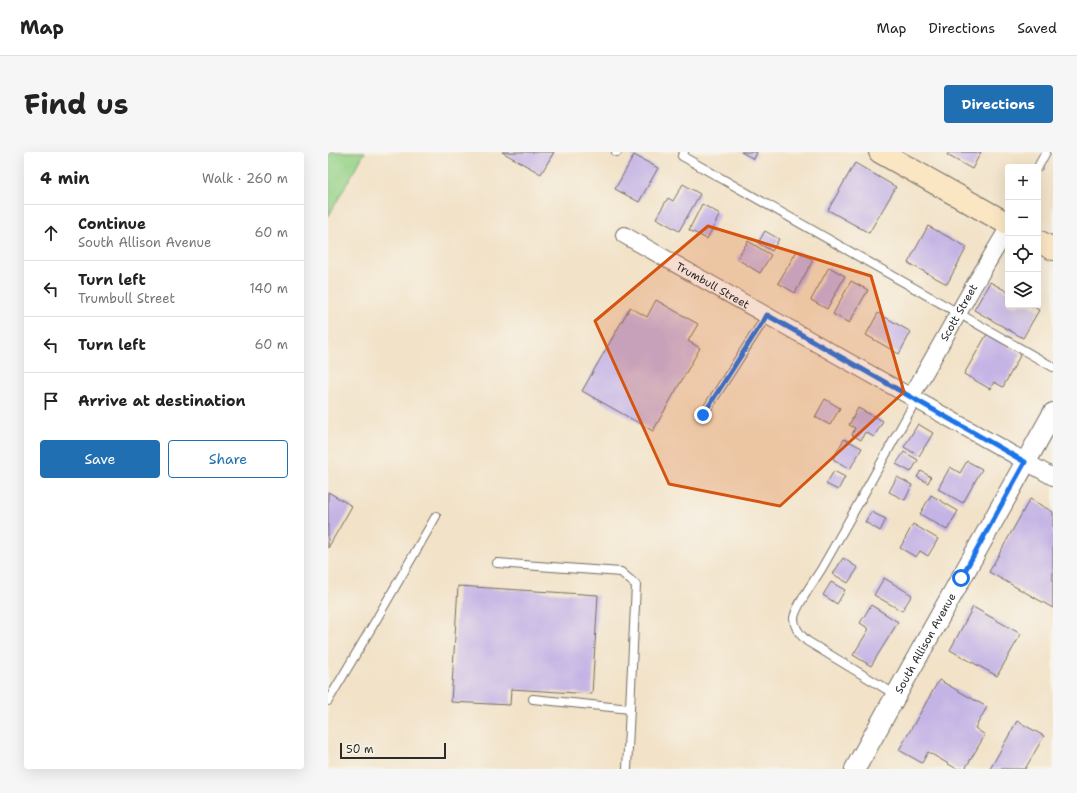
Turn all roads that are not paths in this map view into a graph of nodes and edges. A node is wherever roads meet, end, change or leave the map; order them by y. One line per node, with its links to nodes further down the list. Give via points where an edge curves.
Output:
1 (684, 152): 10 (lane, via 682,156)
2 (880, 152): 5 (main road)
3 (1046, 152): 4 (lane)
4 (1040, 164)
5 (1005, 222)
6 (1005, 229): 10 (street, Scott Street)
7 (624, 235): 11 (street, Trumbull Street)
8 (1041, 243): 9 (main road)
9 (1053, 249)
10 (958, 314): 12 (lane); 13 (street, Scott Street)
11 (767, 315): 13 (street, Trumbull Street); 15 (lane)
12 (1053, 367)
13 (913, 399): 16 (street, Trumbull Street); 20 (lane, via 794,619 796,628 807,641)
14 (1053, 413): 16 (street, South Allison Avenue)
15 (703, 415)
16 (1025, 462): 17 (street, Trumbull Street); 20 (street, South Allison Avenue)
17 (1053, 477)
18 (436, 516): 22 (lane)
19 (497, 563): 23 (lane, via 621,572 636,585)
20 (897, 695): 25 (street, South Allison Avenue)
21 (533, 699): 23 (lane)
22 (328, 701)
23 (630, 709): 24 (lane)
24 (627, 769)
25 (855, 769)

